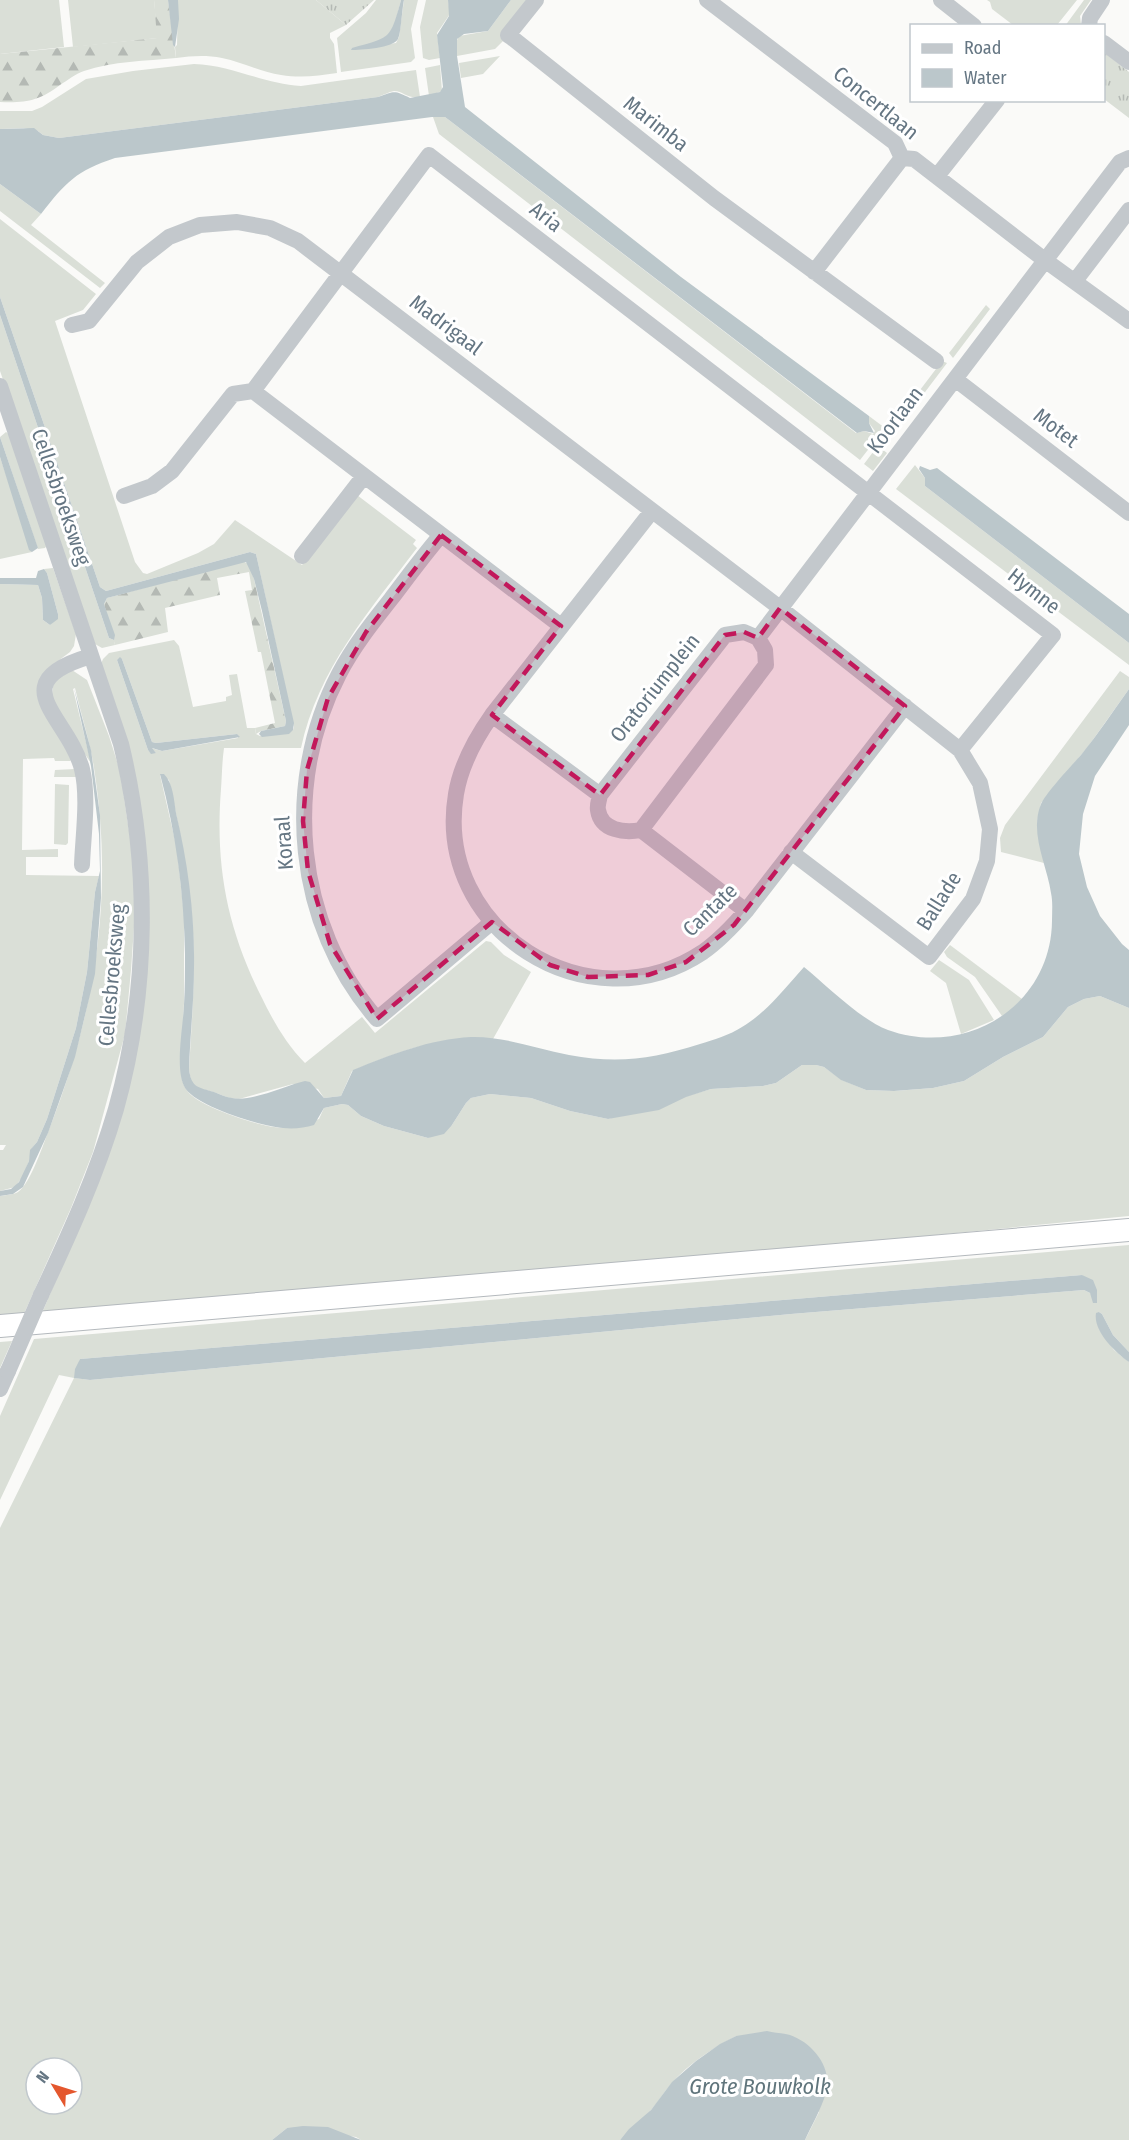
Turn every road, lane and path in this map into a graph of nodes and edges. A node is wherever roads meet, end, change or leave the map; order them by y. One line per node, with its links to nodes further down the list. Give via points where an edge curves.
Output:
1 (536, 0): 15 (street, Marimba, via 510,37)
2 (941, 0): 5 (street)
3 (1102, 0): 6 (street)
4 (718, 3): 10 (street, Concertlaan, via 895,143)
5 (971, 24)
6 (1089, 24)
7 (1105, 44): 8 (street)
8 (1129, 62)
9 (995, 102): 12 (street)
10 (902, 158): 12 (street, Concertlaan, via 914,159); 15 (street)
11 (1129, 158): 14 (street, Koorlaan, via 1120,162)
12 (937, 176): 14 (street, Concertlaan)
13 (1129, 210): 17 (street)
14 (1046, 261): 17 (street); 21 (street, Koorlaan)
15 (814, 272): 20 (street, Marimba)
16 (341, 274): 19 (street, Madrigaal, via 298,241 270,228 237,222 200,225 169,237 137,262 89,321); 23 (street, Aria); 25 (street, Aria, via 429,155); 27 (street, Madrigaal)
17 (1075, 280): 18 (street)
18 (1129, 321)
19 (72, 326)
20 (936, 361)
21 (955, 380): 25 (street, Koorlaan); 28 (street, Motet)
22 (0, 386): 34 (street, Cellesbroeksweg)
23 (253, 391): 24 (street); 26 (street, via 232,394 172,471 152,486)
24 (364, 476): 29 (street); 30 (street)
25 (869, 492): 31 (street, Koorlaan); 37 (street, Hymne, via 1053,635)
26 (124, 496)
27 (652, 511): 31 (street, Madrigaal); 32 (street, Cantate)
28 (1129, 513)
29 (441, 535): 32 (street); 43 (street, Koraal, via 356,646 328,698 307,770 303,821 308,871 330,944 354,989 377,1019)
30 (302, 556)
31 (780, 608): 33 (street); 35 (street, Ballade)
32 (561, 626): 36 (street, Cantate)
33 (758, 638): 38 (street, Oratoriumplein, via 744,632 725,635); 39 (street, via 765,650 766,665)
34 (91, 656): 41 (street, via 55,670 43,692 46,706 74,748 84,777); 48 (street, Cellesbroeksweg, bridge, via 126,762 140,856 142,922 136,1008 126,1068 102,1151)
35 (905, 706): 37 (street, Ballade); 40 (street, Cantate)
36 (492, 715): 38 (street); 43 (street, Cantate, via 465,760 454,813 461,865 474,897)
37 (960, 750): 40 (street, Ballade, via 980,783 990,829 987,861 973,899 929,957)
38 (600, 795): 39 (street, via 598,810 610,827 619,831)
39 (641, 830): 42 (street)
40 (791, 852): 42 (street, Cantate)
41 (82, 865)
42 (746, 911): 43 (street, Cantate, via 719,939 686,962 648,975 618,978 588,976 550,965 519,947)
43 (492, 922)
44 (1129, 1230): 46 (highway)
45 (1129, 1239): 47 (highway)
46 (0, 1326)
47 (0, 1336)
48 (0, 1389)

